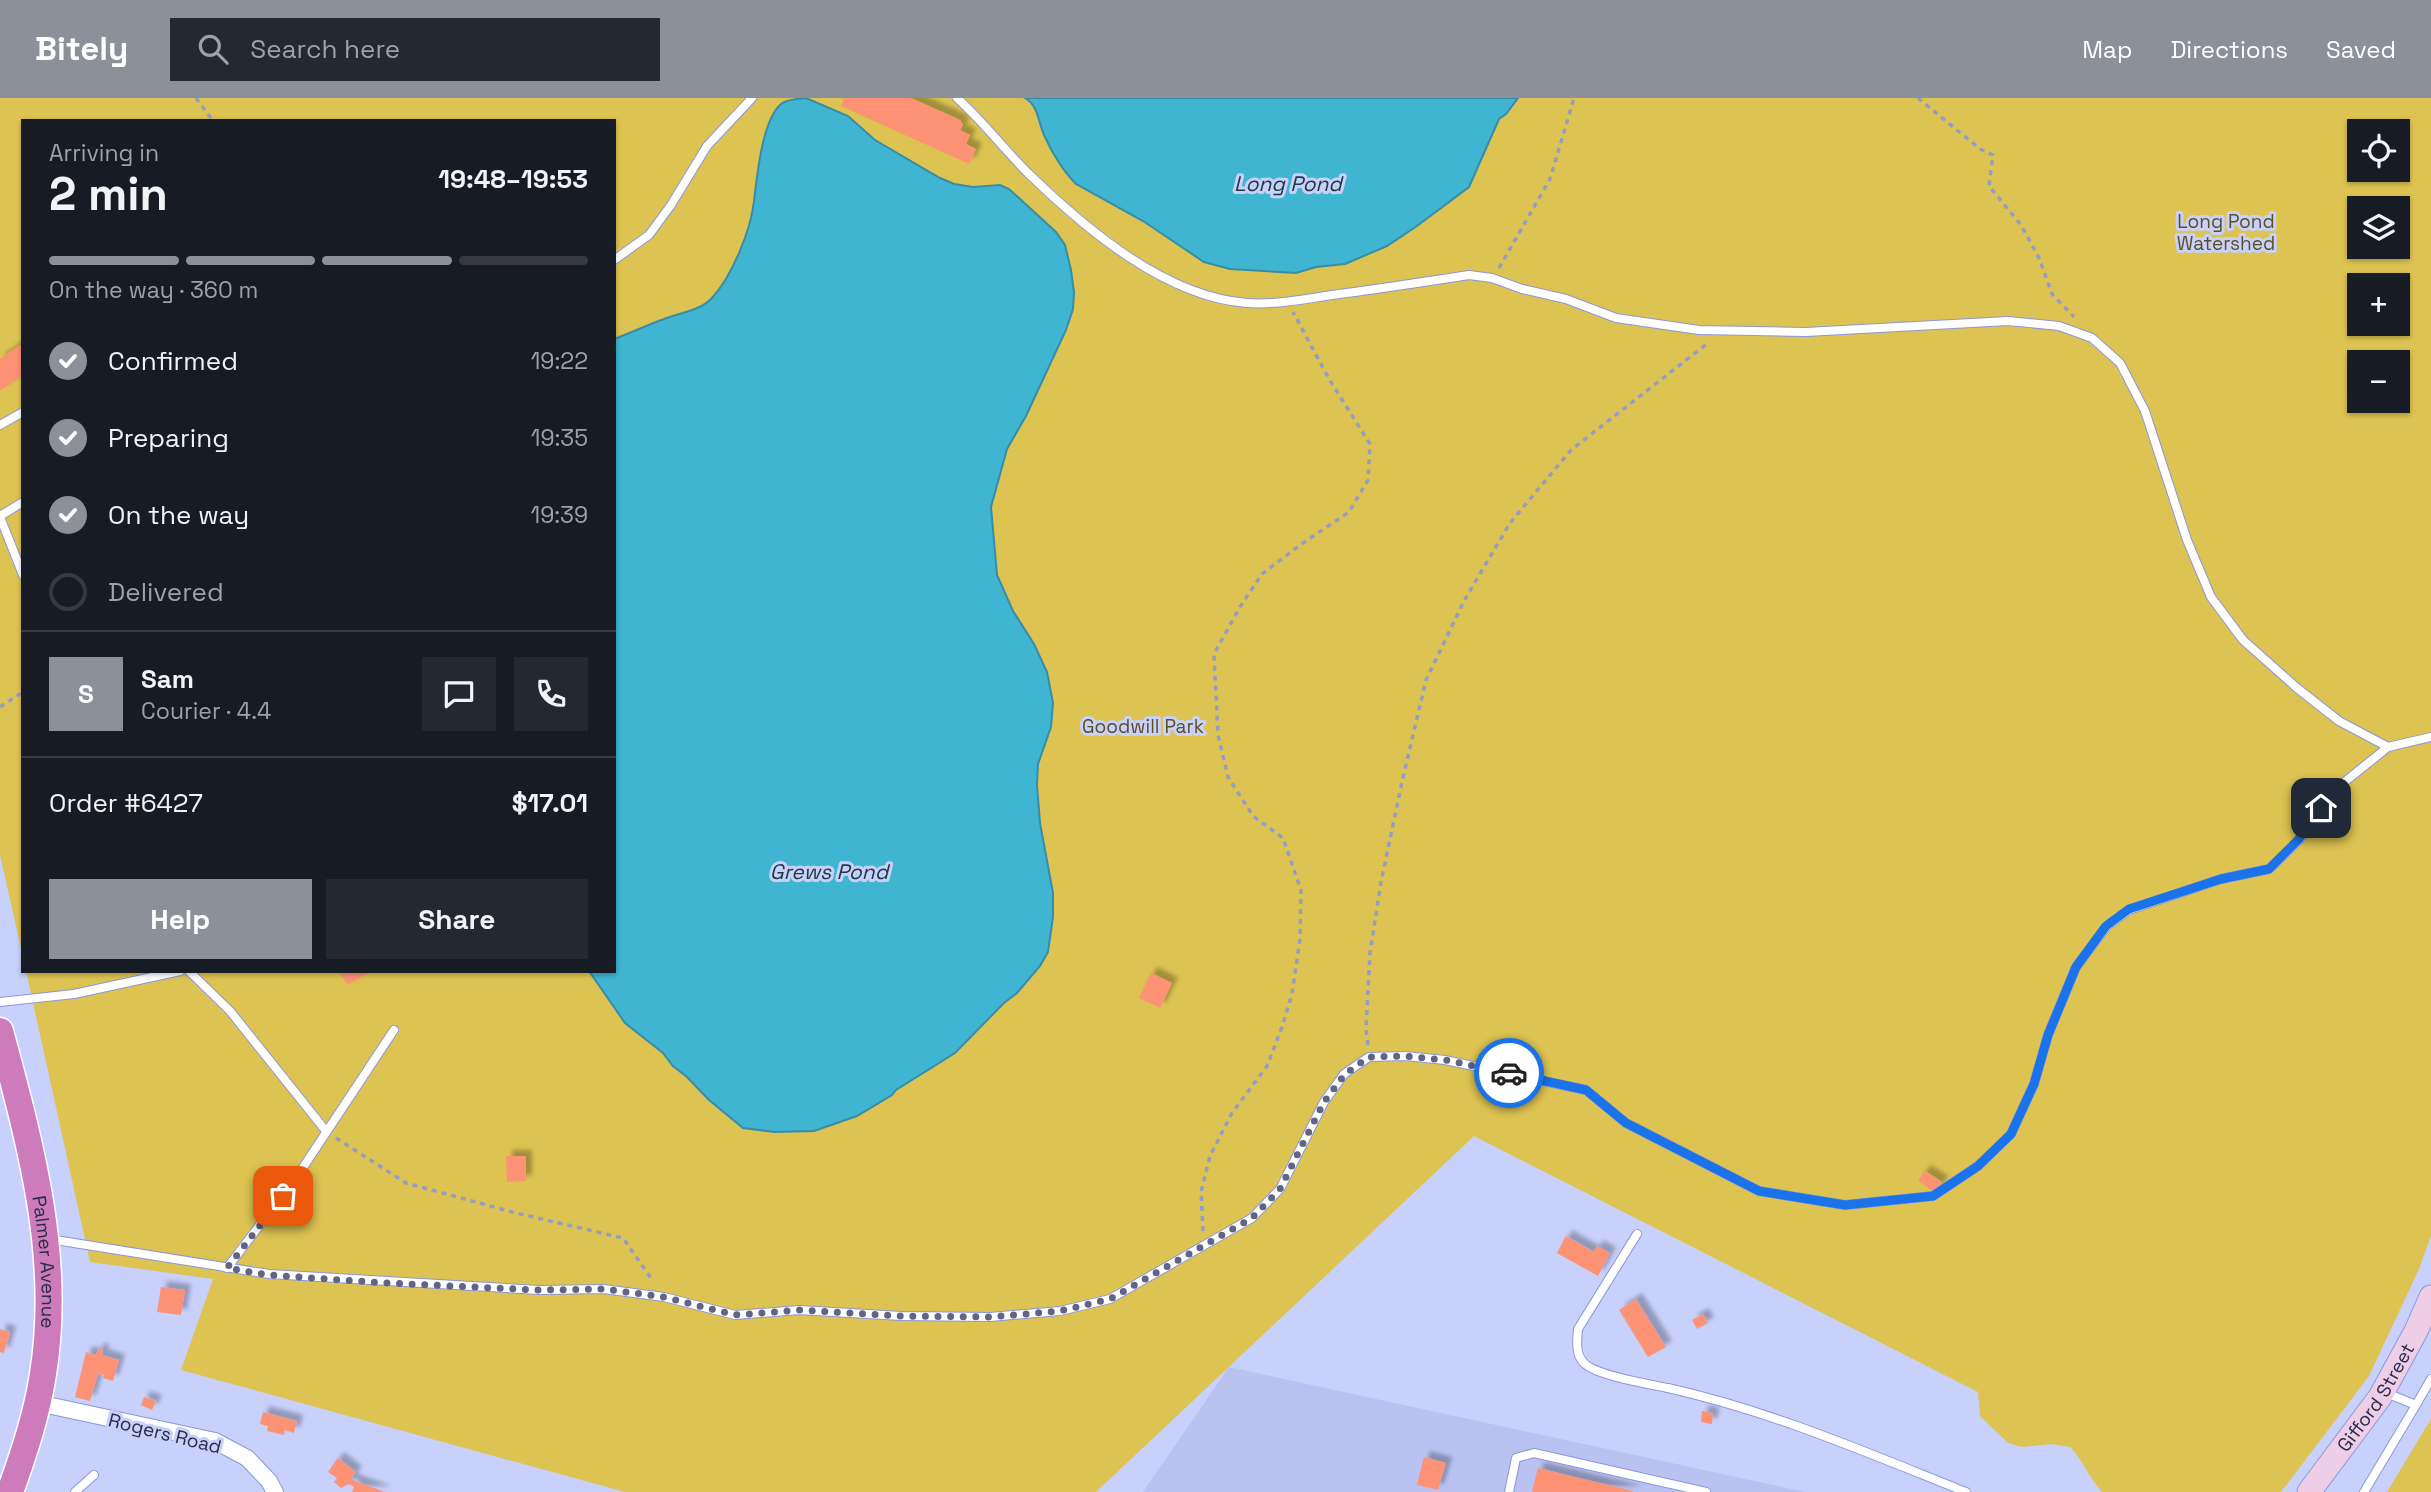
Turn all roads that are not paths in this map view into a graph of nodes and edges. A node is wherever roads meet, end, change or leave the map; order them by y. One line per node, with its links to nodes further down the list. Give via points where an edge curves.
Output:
1 (752, 98): 3 (lane, via 707,146 649,235)
2 (957, 98): 10 (lane, via 1029,175 1090,227 1180,286 1216,299 1287,301 1469,275 1566,299 1616,318 1724,331 1806,332 2008,321 2059,326 2092,338 2120,363 2145,411 2187,540 2211,597 2243,640 2297,688 2339,721)
3 (616, 259)
4 (21, 413): 5 (lane)
5 (0, 425)
6 (21, 503): 7 (lane)
7 (0, 517): 8 (lane)
8 (21, 570)
9 (2431, 737): 10 (lane)
10 (2388, 747): 19 (lane, via 2332,792 2298,840 2269,869 2221,879 2129,909 2106,926 2076,967 2011,1134 1978,1166 1933,1196 1845,1205 1759,1191 1626,1123 1586,1090 1445,1060 1369,1057 1345,1074 1324,1102 1280,1189 1252,1218 1110,1299 1060,1311 990,1317 799,1310 735,1315 664,1297 604,1289 386,1283)
11 (171, 973): 13 (lane, via 74,994)
12 (191, 973): 16 (lane, via 230,1011)
13 (0, 1002)
14 (394, 1030): 16 (lane)
15 (0, 1031): 18 (highway, Palmer Avenue, via 28,1140)
16 (326, 1131): 19 (lane, via 269,1216)
17 (1637, 1234): 31 (lane, via 1578,1329 1576,1346 1585,1364 1612,1376 1729,1402 1801,1426)
18 (46, 1239): 19 (lane); 23 (highway, Palmer Avenue, via 47,1340)
19 (227, 1268)
20 (2431, 1297): 22 (main road, Gifford Street)
21 (2431, 1379): 24 (lane)
22 (2383, 1392): 24 (lane); 32 (main road, Gifford Street)
23 (38, 1403): 26 (highway, Palmer Avenue); 28 (street, Rogers Road, via 215,1441 247,1458)
24 (2416, 1405): 33 (lane)
25 (94, 1475): 27 (lane)
26 (10, 1492)
27 (75, 1492)
28 (275, 1492)
29 (1509, 1492): 30 (lane, via 1516,1458 1534,1453)
30 (1706, 1492)
31 (1966, 1492)
32 (2309, 1492)
33 (2364, 1492)

